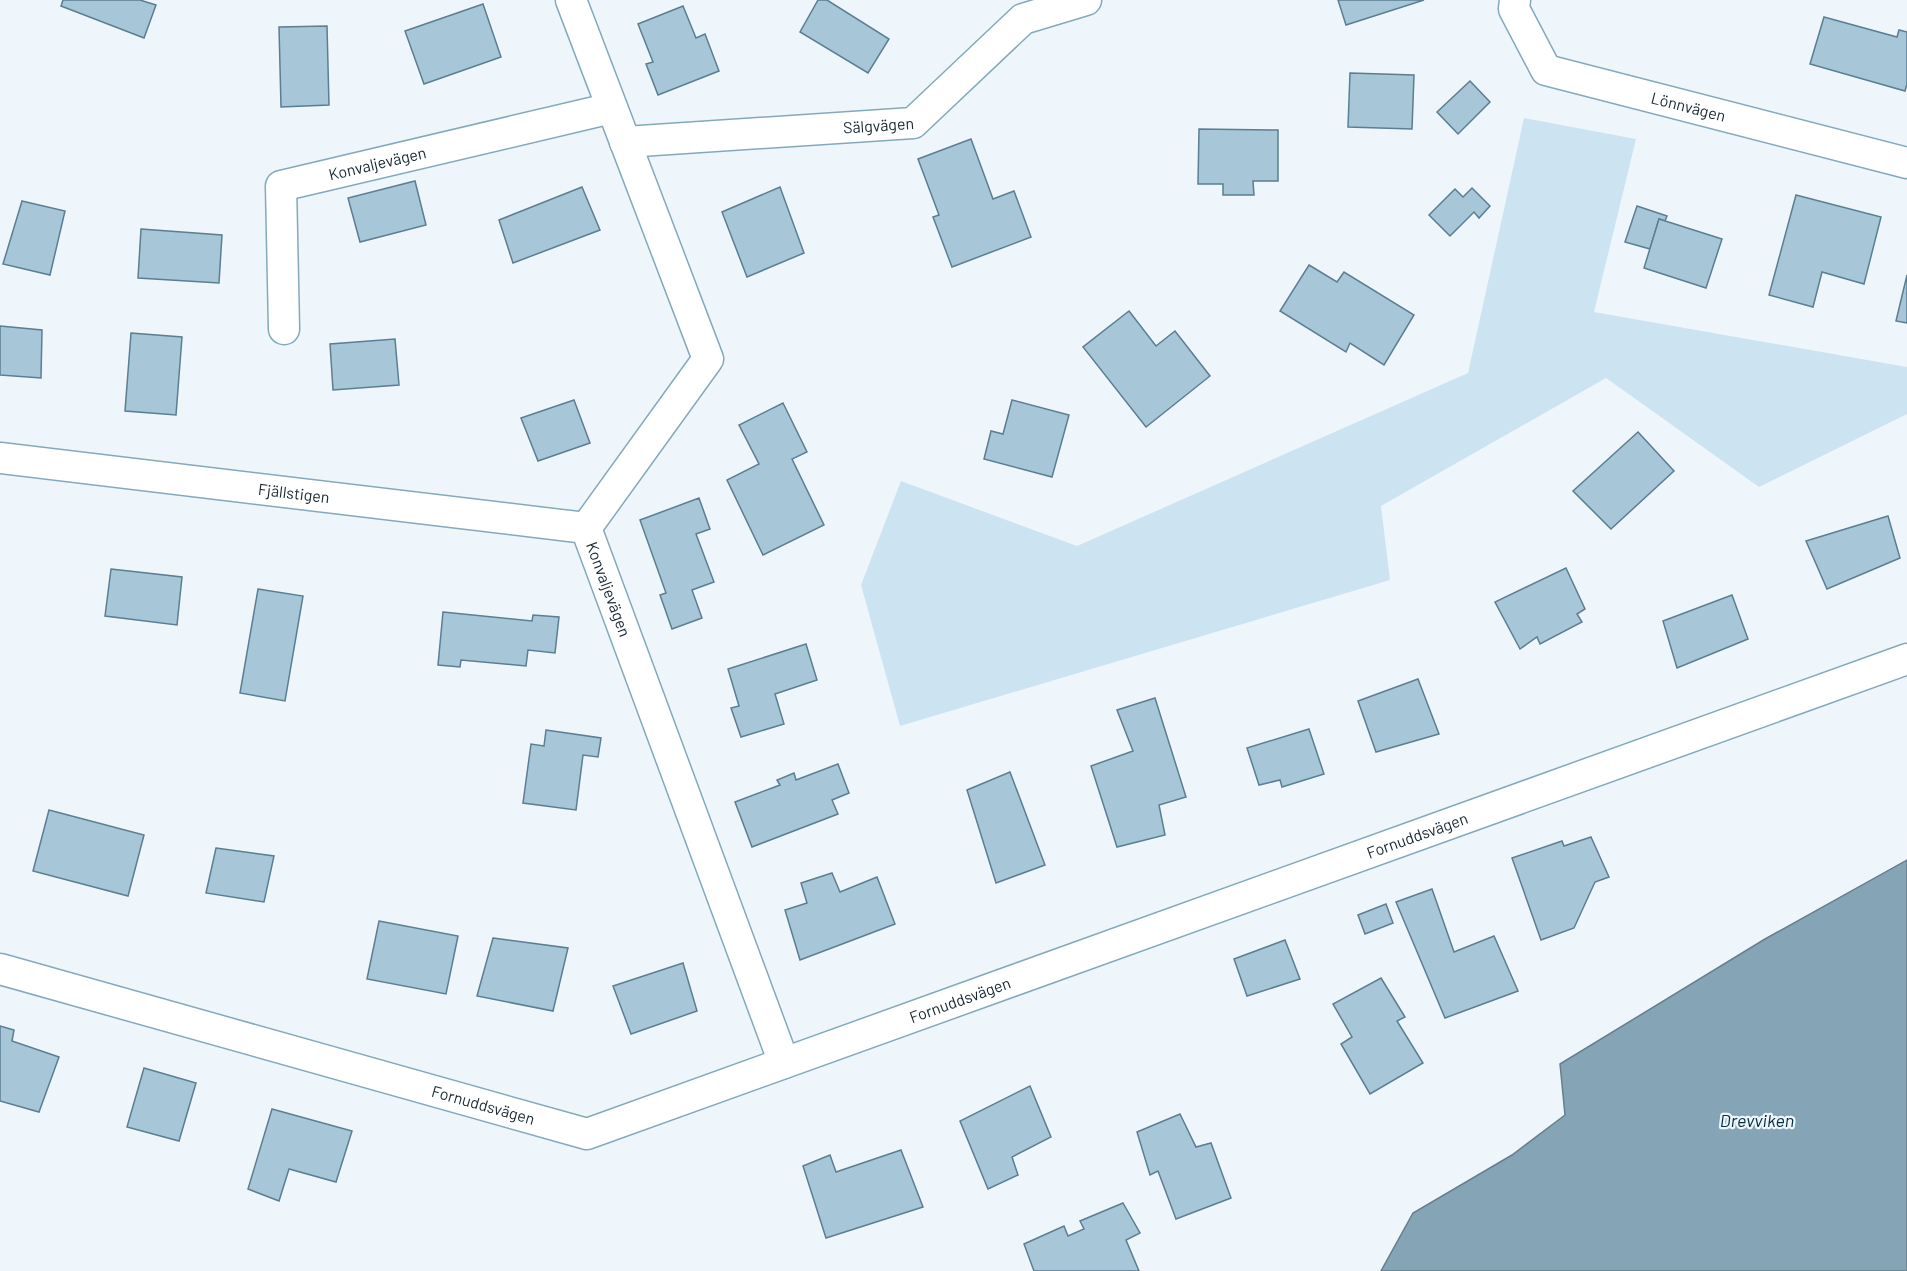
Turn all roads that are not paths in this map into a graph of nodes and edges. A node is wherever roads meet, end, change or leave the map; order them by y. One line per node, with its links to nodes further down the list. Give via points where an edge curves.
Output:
1 (571, 0): 4 (street, Konvaljevägen)
2 (1086, 0): 5 (street, Sälgvägen, via 1023,19 913,123)
3 (1515, 0): 6 (street, Lönnvägen, via 1514,9 1546,70)
4 (612, 108): 5 (street, Konvaljevägen); 7 (street, Konvaljevägen, via 281,186)
5 (625, 142): 9 (street, Konvaljevägen, via 708,359)
6 (1907, 162)
7 (284, 329)
8 (0, 459): 9 (street, Fjällstigen)
9 (586, 528): 12 (street, Konvaljevägen)
10 (1907, 659): 12 (street, Fornuddsvägen)
11 (0, 969): 12 (street, Fornuddsvägen, via 587,1134)
12 (784, 1063)

